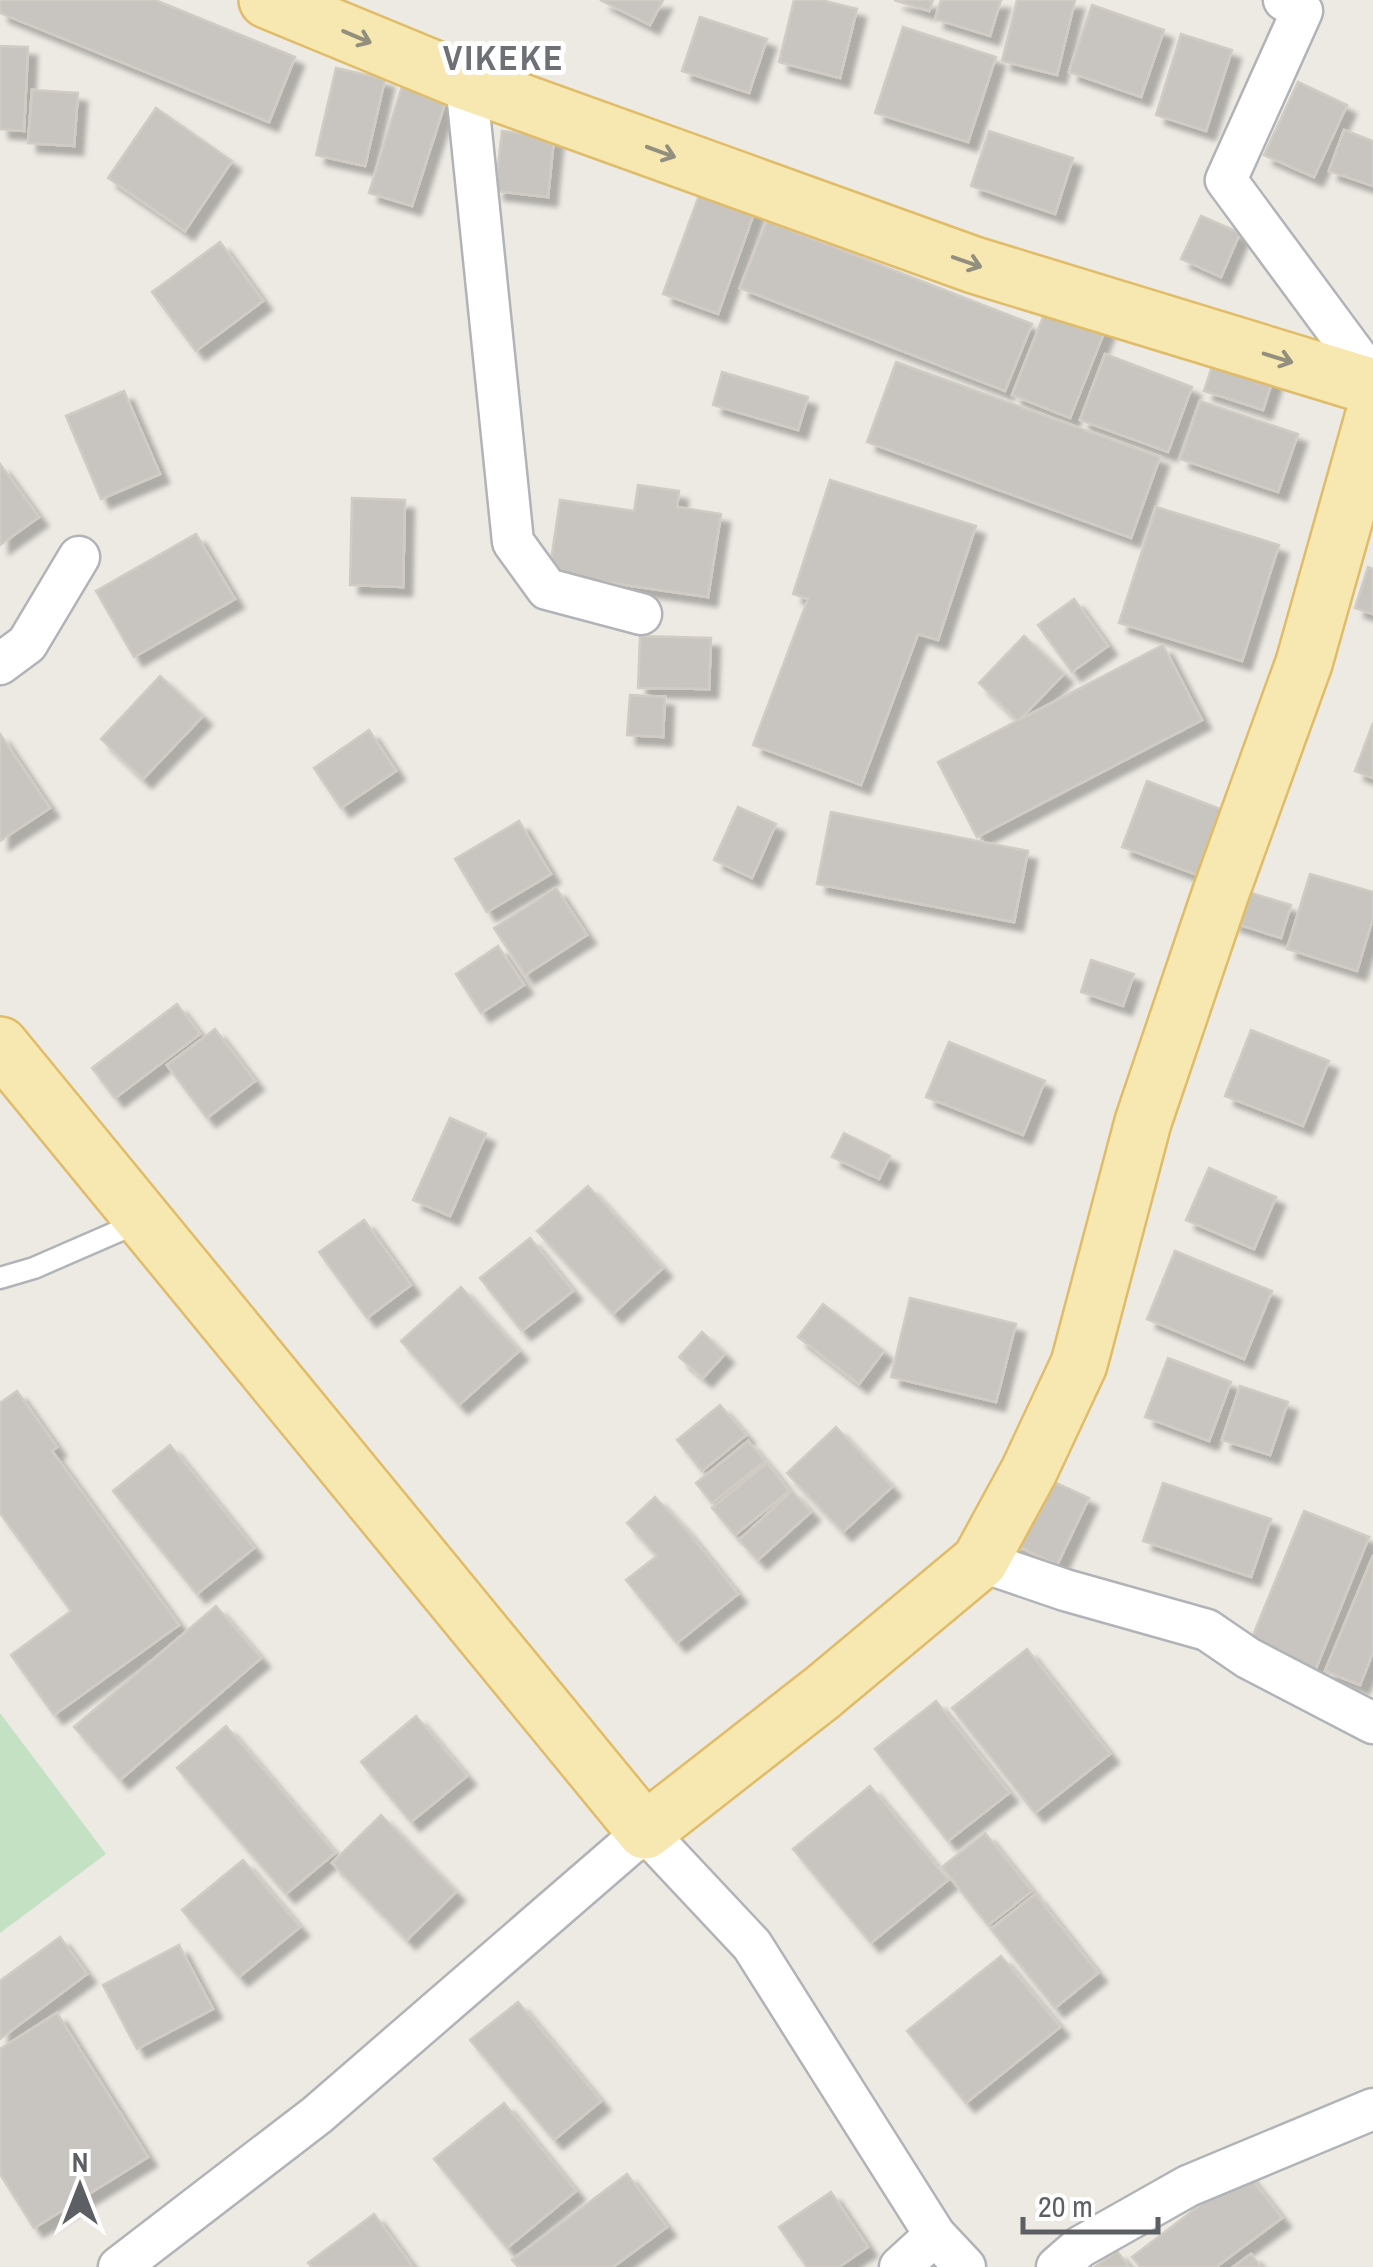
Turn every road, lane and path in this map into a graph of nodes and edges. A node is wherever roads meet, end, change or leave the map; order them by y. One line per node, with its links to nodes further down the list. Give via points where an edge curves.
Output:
1 (267, 0): 3 (main road, one-way to 3)
2 (1284, 0): 4 (street, via 1302,11 1226,180)
3 (466, 82): 5 (main road, one-way to 5, via 974,265); 8 (street, via 513,542 547,589)
4 (1373, 379)
5 (1373, 388)
6 (1373, 418): 13 (main road, via 1304,663 1143,1122 1079,1364)
7 (79, 557): 9 (street, via 27,644)
8 (640, 614)
9 (0, 664)
10 (0, 1045): 11 (main road)
11 (144, 1220): 12 (lane); 15 (main road)
12 (0, 1278)
13 (980, 1561): 14 (street, via 1207,1630); 15 (main road)
14 (1373, 1723)
15 (645, 1832): 17 (street, via 752,1945); 18 (street, via 317,2115)
16 (1373, 2110): 21 (street, via 1188,2186)
17 (935, 2235): 19 (street); 20 (street)
18 (119, 2267)
19 (900, 2267)
20 (965, 2267)
21 (1056, 2267)

